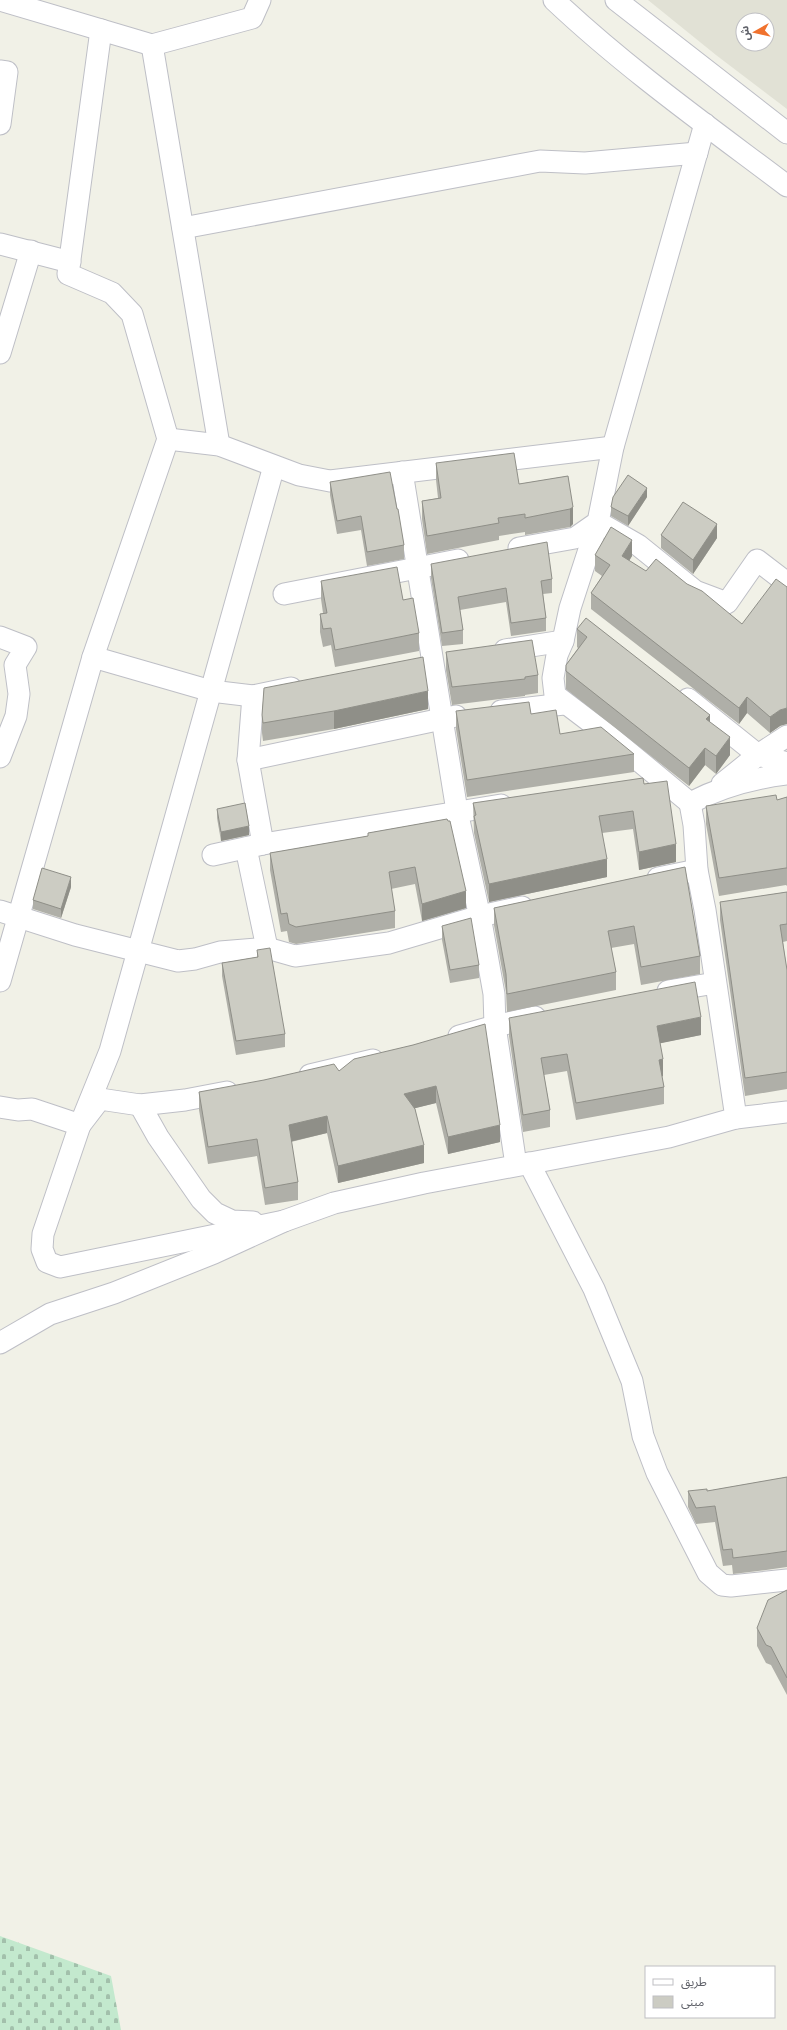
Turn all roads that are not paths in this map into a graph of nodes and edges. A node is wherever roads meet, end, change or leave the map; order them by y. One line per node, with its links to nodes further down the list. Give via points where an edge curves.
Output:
1 (0, 0): 5 (street)
2 (260, 0): 6 (street, via 252,18)
3 (554, 0): 9 (street)
4 (616, 0): 10 (street)
5 (101, 30): 6 (street); 16 (street)
6 (152, 45): 13 (street)
7 (0, 71): 8 (street, via 7,72)
8 (0, 124)
9 (705, 124): 11 (street); 12 (street)
10 (787, 133)
11 (697, 153): 13 (street, via 585,163 540,161); 20 (street)
12 (787, 186)
13 (183, 228): 19 (street)
14 (0, 244): 15 (street)
15 (31, 251): 16 (street); 17 (street)
16 (70, 262): 18 (street, via 68,274 112,293 132,314)
17 (0, 353)
18 (168, 439): 19 (street); 34 (street)
19 (219, 445): 21 (street)
20 (613, 447): 22 (street); 23 (street)
21 (274, 466): 22 (street, via 299,475 330,481); 39 (street)
22 (402, 472): 26 (street)
23 (598, 522): 24 (street, via 575,538); 27 (street, via 638,545 695,591 727,603 757,560); 29 (street)
24 (500, 552)
25 (478, 556): 26 (street)
26 (418, 568): 28 (street); 35 (street)
27 (787, 583)
28 (284, 594)
29 (570, 608): 30 (street); 32 (street)
30 (589, 622)
31 (0, 637): 45 (street, via 26,647 15,665 19,694 16,716)
32 (563, 641): 33 (street); 41 (street, via 557,655 553,678 555,695)
33 (486, 652)
34 (93, 657): 39 (street); 62 (street)
35 (440, 659): 36 (street); 42 (street)
36 (410, 664)
37 (312, 684): 40 (street)
38 (675, 688): 44 (street)
39 (211, 691): 40 (street); 65 (street)
40 (253, 696): 46 (street)
41 (564, 704): 42 (street); 49 (street, via 609,736)
42 (442, 718): 46 (street); 54 (street)
43 (787, 736): 44 (street)
44 (758, 755): 47 (street); 51 (street)
45 (0, 757)
46 (248, 760): 55 (street)
47 (787, 763)
48 (787, 774): 51 (street, via 759,778)
49 (662, 781): 50 (street); 53 (street)
50 (638, 784)
51 (714, 791): 53 (street)
52 (520, 802): 54 (street)
53 (690, 803): 57 (street)
54 (457, 811): 55 (street); 63 (street)
55 (254, 846): 56 (street); 64 (street)
56 (213, 854)
57 (697, 870): 58 (street); 61 (street)
58 (642, 882)
59 (542, 903): 63 (street)
60 (727, 907): 61 (street)
61 (704, 910): 67 (street)
62 (9, 913): 65 (street, via 75,936); 66 (street)
63 (480, 916): 64 (street, via 389,943 295,956); 70 (street, via 494,994)
64 (267, 948): 65 (street, via 220,952 178,961)
65 (138, 951): 79 (street, via 110,1051)
66 (0, 981)
67 (715, 983): 68 (street); 78 (street)
68 (648, 995)
69 (557, 1013): 70 (street)
70 (495, 1026): 71 (street); 80 (street)
71 (438, 1043)
72 (394, 1055): 73 (street)
73 (293, 1079)
74 (247, 1089): 75 (street)
75 (140, 1105): 79 (street, via 100,1100); 81 (street, via 158,1137 201,1199 215,1214 232,1221)
76 (0, 1107): 79 (street, via 32,1109)
77 (787, 1112): 78 (street)
78 (736, 1118): 80 (street, via 668,1137)
79 (80, 1125): 81 (street, via 43,1234 42,1249 47,1262 60,1267)
80 (523, 1164): 81 (street, via 334,1203); 83 (street, via 594,1289 632,1381 643,1436 657,1473 708,1573 722,1585 731,1586)
81 (284, 1221): 82 (street, via 214,1253 107,1295 50,1314)
82 (0, 1344)
83 (787, 1580)

